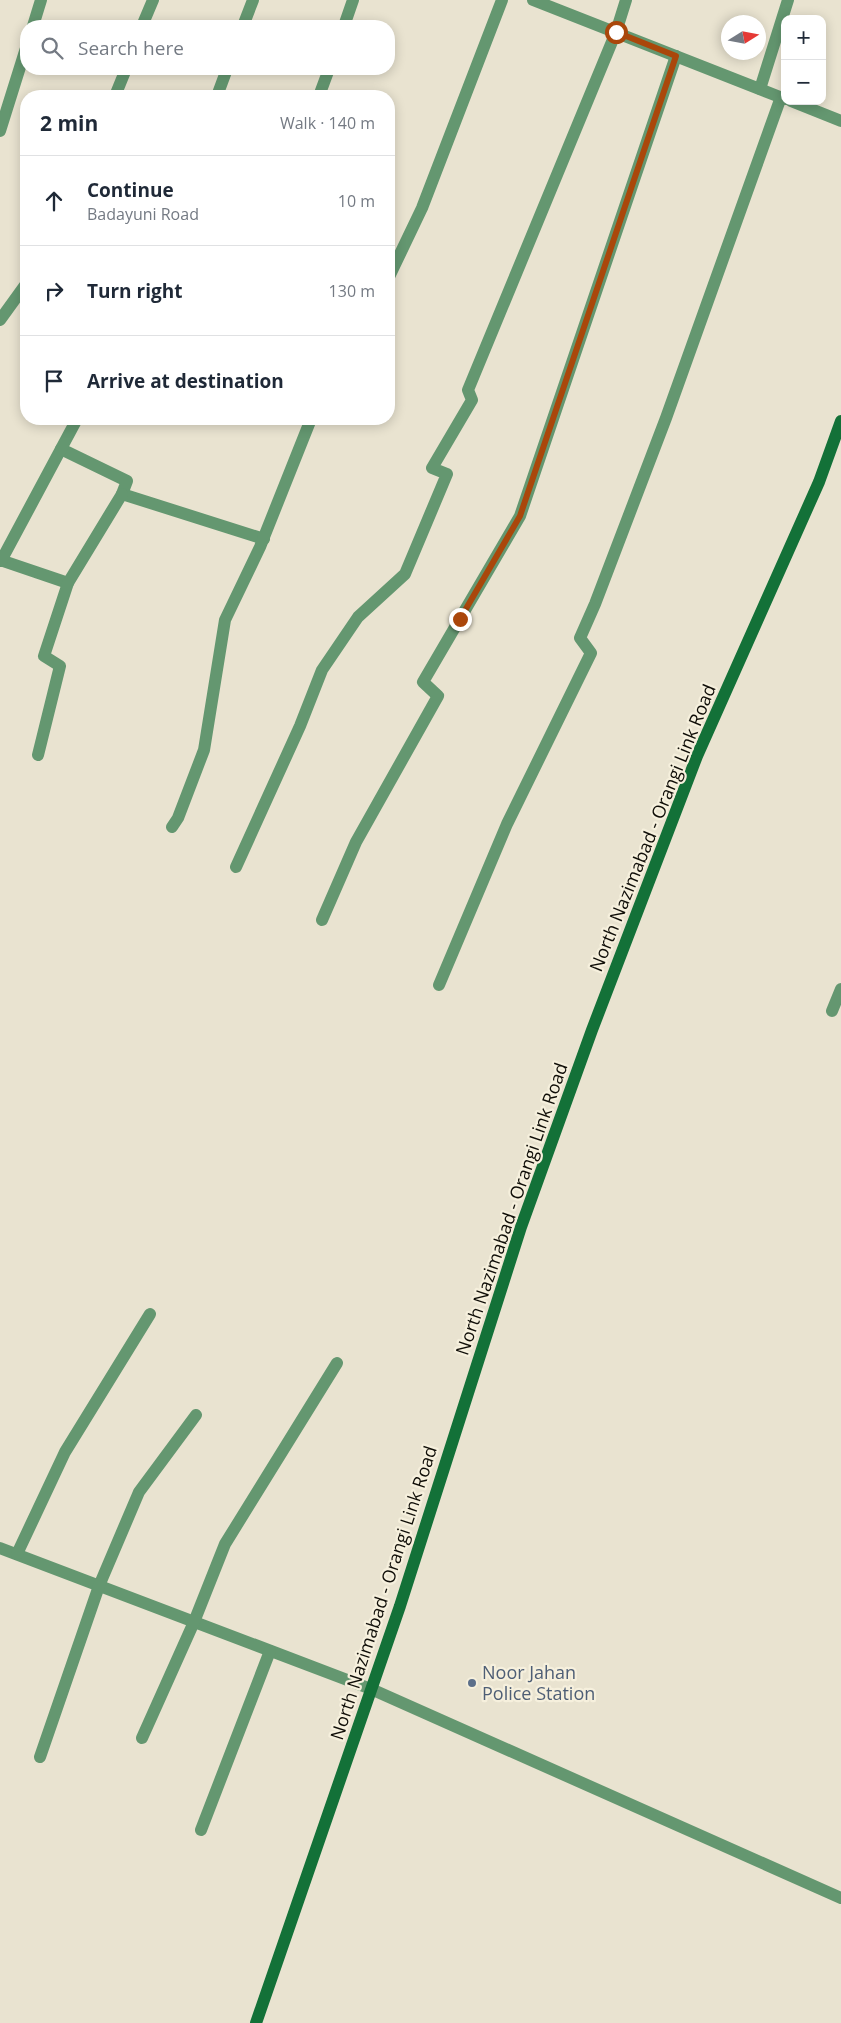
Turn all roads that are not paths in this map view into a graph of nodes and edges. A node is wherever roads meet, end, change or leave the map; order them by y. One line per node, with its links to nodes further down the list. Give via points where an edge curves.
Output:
1 (41, 0): 9 (street)
2 (153, 0): 10 (street)
3 (253, 0): 11 (street)
4 (353, 0): 12 (street)
5 (502, 0): 28 (street, via 422,208)
6 (533, 0): 13 (street)
7 (626, 0): 13 (street)
8 (788, 0): 19 (street)
9 (35, 20)
10 (145, 20)
11 (245, 20)
12 (346, 20)
13 (616, 32): 14 (street); 41 (street, via 468,390 472,400 432,468 447,474 406,574 358,617 322,670)
14 (676, 56): 19 (street); 42 (street, via 520,516 423,682 438,696 356,842)
15 (20, 67): 27 (street)
16 (124, 75): 20 (street)
17 (225, 75): 21 (street)
18 (326, 75): 22 (street)
19 (760, 89): 23 (street)
20 (117, 90)
21 (219, 90)
22 (321, 90)
23 (781, 97)
24 (784, 105): 43 (street, via 580,638 591,653 508,824)
25 (801, 105): 26 (street)
26 (841, 121)
27 (0, 132)
28 (395, 264)
29 (20, 292): 30 (street)
30 (0, 320)
31 (841, 421): 54 (main road, North Nazimabad - Orangi Link Road, via 819,482 697,756 592,1030 521,1227)
32 (74, 425): 34 (street)
33 (308, 425): 36 (street)
34 (61, 449): 35 (street, via 127,481); 37 (street)
35 (122, 494): 36 (street); 38 (street)
36 (264, 539): 40 (street, via 225,620 204,750)
37 (0, 561): 38 (street)
38 (68, 583): 39 (street, via 44,656 60,666)
39 (38, 755)
40 (172, 827)
41 (236, 867)
42 (322, 920)
43 (439, 984)
44 (841, 989): 45 (street)
45 (832, 1011)
46 (150, 1314): 50 (street, via 65,1452)
47 (337, 1363): 52 (street, via 224,1544)
48 (196, 1416): 51 (street, via 139,1492)
49 (0, 1548): 50 (street)
50 (17, 1554): 51 (street)
51 (99, 1586): 52 (street); 56 (street)
52 (194, 1622): 53 (street); 55 (street)
53 (270, 1651): 54 (street); 57 (street)
54 (371, 1689): 58 (street); 59 (main road, North Nazimabad - Orangi Link Road)
55 (142, 1738)
56 (40, 1757)
57 (201, 1830)
58 (841, 1898)
59 (256, 2023)

